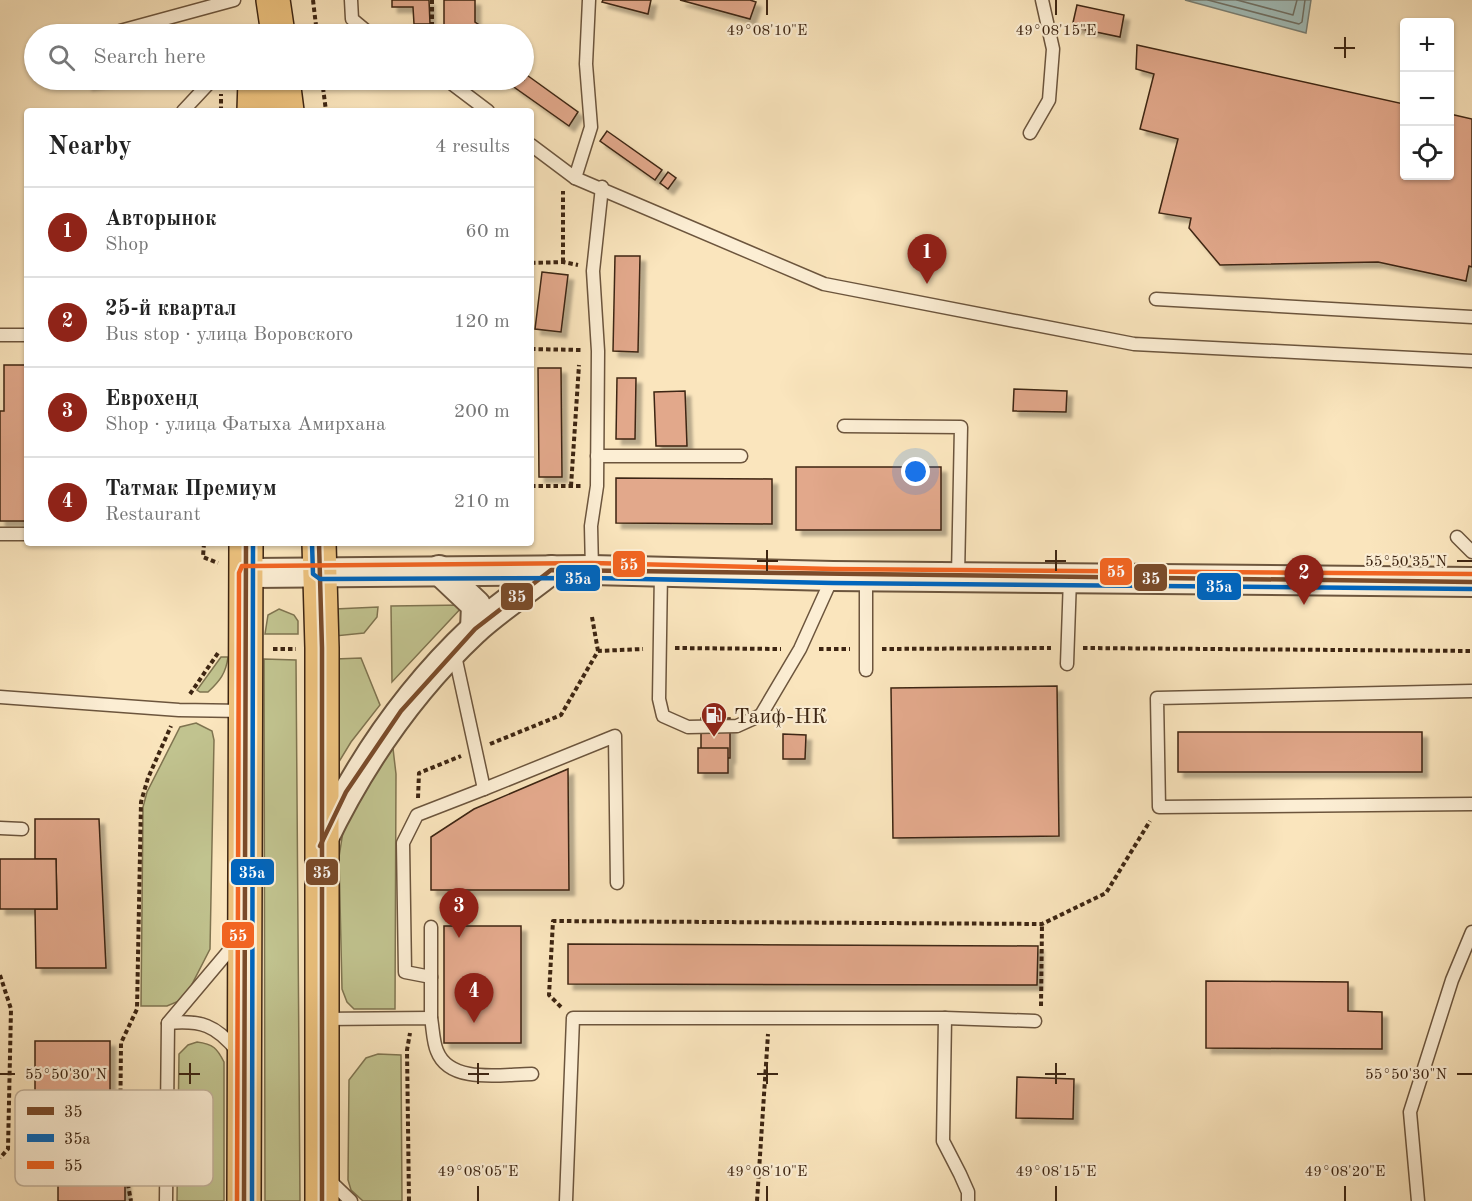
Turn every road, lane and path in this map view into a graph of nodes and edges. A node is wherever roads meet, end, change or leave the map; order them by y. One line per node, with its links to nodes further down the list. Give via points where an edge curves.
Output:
1 (234, 0): 9 (lane)
2 (259, 0): 10 (main road)
3 (273, 0): 11 (main road)
4 (313, 0): 12 (path)
5 (351, 0): 13 (lane, via 352,19)
6 (432, 0): 14 (path)
7 (589, 0): 30 (lane, via 586,64 591,127)
8 (1042, 0): 27 (lane, via 1053,49 1048,100)
9 (146, 24)
10 (258, 24)
11 (277, 24)
12 (316, 24)
13 (358, 24)
14 (432, 24)
15 (209, 90): 21 (lane)
16 (218, 90): 22 (path)
17 (255, 90): 23 (main road)
18 (284, 90): 24 (main road)
19 (323, 90): 25 (path)
20 (460, 90): 26 (lane)
21 (187, 108)
22 (221, 108)
23 (254, 108)
24 (287, 108)
25 (326, 108)
26 (484, 108)
27 (1030, 133)
28 (534, 147): 29 (lane)
29 (563, 170): 30 (lane); 32 (path)
30 (575, 178): 31 (lane)
31 (602, 187): 35 (lane); 45 (lane, via 824,284 1134,344)
32 (563, 262): 33 (path); 34 (path)
33 (534, 263)
34 (579, 265): 35 (path); 36 (path)
35 (593, 271): 44 (lane)
36 (579, 276)
37 (1156, 299): 38 (lane)
38 (1472, 317)
39 (0, 335): 40 (lane)
40 (24, 335)
41 (580, 339): 43 (path)
42 (534, 349): 43 (path)
43 (580, 350): 44 (path); 50 (path)
44 (598, 351): 47 (lane)
45 (1472, 361)
46 (844, 426): 64 (lane, via 961,427)
47 (597, 456): 48 (lane); 51 (lane)
48 (741, 456)
49 (534, 486): 50 (path)
50 (571, 486): 51 (path)
51 (597, 486): 60 (lane, via 591,526)
52 (0, 534): 53 (lane)
53 (24, 534)
54 (1457, 537): 55 (lane)
55 (1472, 552)
56 (319, 557): 57 (street); 58 (street); 92 (main road)
57 (246, 558): 84 (main road)
58 (439, 570): 59 (street); 68 (street, via 476,605)
59 (551, 570): 60 (street); 68 (street)
60 (592, 570): 61 (street)
61 (661, 572): 62 (street); 70 (lane)
62 (833, 576): 63 (street); 73 (lane)
63 (866, 576): 64 (street); 74 (lane)
64 (958, 576): 65 (street)
65 (1070, 576): 66 (street); 71 (lane)
66 (1472, 582)
67 (592, 617): 77 (path)
68 (475, 629): 76 (street)
69 (296, 648): 72 (path)
70 (660, 648): 73 (path); 73 (lane, via 659,699 663,716 688,727 737,726 761,715); 77 (path)
71 (1067, 648): 74 (path); 78 (path); 79 (lane)
72 (265, 649)
73 (800, 649): 74 (path)
74 (866, 649): 80 (lane)
75 (220, 650): 83 (path)
76 (454, 651): 85 (lane); 92 (street, via 372,750)
77 (598, 651): 85 (path, via 561,715)
78 (1472, 651)
79 (1067, 664)
80 (866, 670)
81 (1472, 691): 88 (lane, via 1157,698)
82 (0, 697): 83 (lane)
83 (178, 710): 84 (lane); 110 (path, via 141,802 137,1010 121,1043)
84 (246, 711): 97 (main road)
85 (477, 749): 86 (lane); 89 (path, via 419,773)
86 (484, 789): 89 (lane); 93 (lane, via 615,736)
87 (1472, 804): 88 (lane)
88 (1159, 807): 94 (path, via 1106,893)
89 (417, 816): 99 (lane, via 403,843 405,972)
90 (0, 828): 91 (lane)
91 (22, 829)
92 (320, 846): 105 (main road)
93 (617, 884)
94 (1042, 924): 102 (path, via 553,921 549,995); 106 (path, via 1041,1007)
95 (431, 927): 99 (lane)
96 (1472, 932): 122 (lane, via 1452,980 1410,1112)
97 (243, 934): 107 (lane); 108 (main road)
98 (0, 975): 112 (path, via 11,1009 8,1149)
99 (431, 977): 101 (lane)
100 (412, 1018): 101 (lane); 105 (lane); 118 (path, via 407,1050)
101 (431, 1018): 109 (lane, via 436,1052 447,1066 464,1074)
102 (573, 1018): 103 (lane); 119 (lane)
103 (769, 1018): 104 (lane); 120 (path)
104 (945, 1018): 106 (lane); 121 (lane, via 942,1141 960,1173)
105 (321, 1019): 114 (main road)
106 (1035, 1021)
107 (168, 1023): 108 (lane, via 206,1025 223,1032); 111 (lane)
108 (243, 1058): 116 (main road)
109 (532, 1074)
110 (121, 1090)
111 (167, 1090)
112 (0, 1158)
113 (128, 1186): 115 (path)
114 (322, 1187): 117 (lane)
115 (131, 1201)
116 (243, 1201)
117 (351, 1201)
118 (409, 1201)
119 (566, 1201)
120 (758, 1201)
121 (968, 1201)
122 (1418, 1201)

